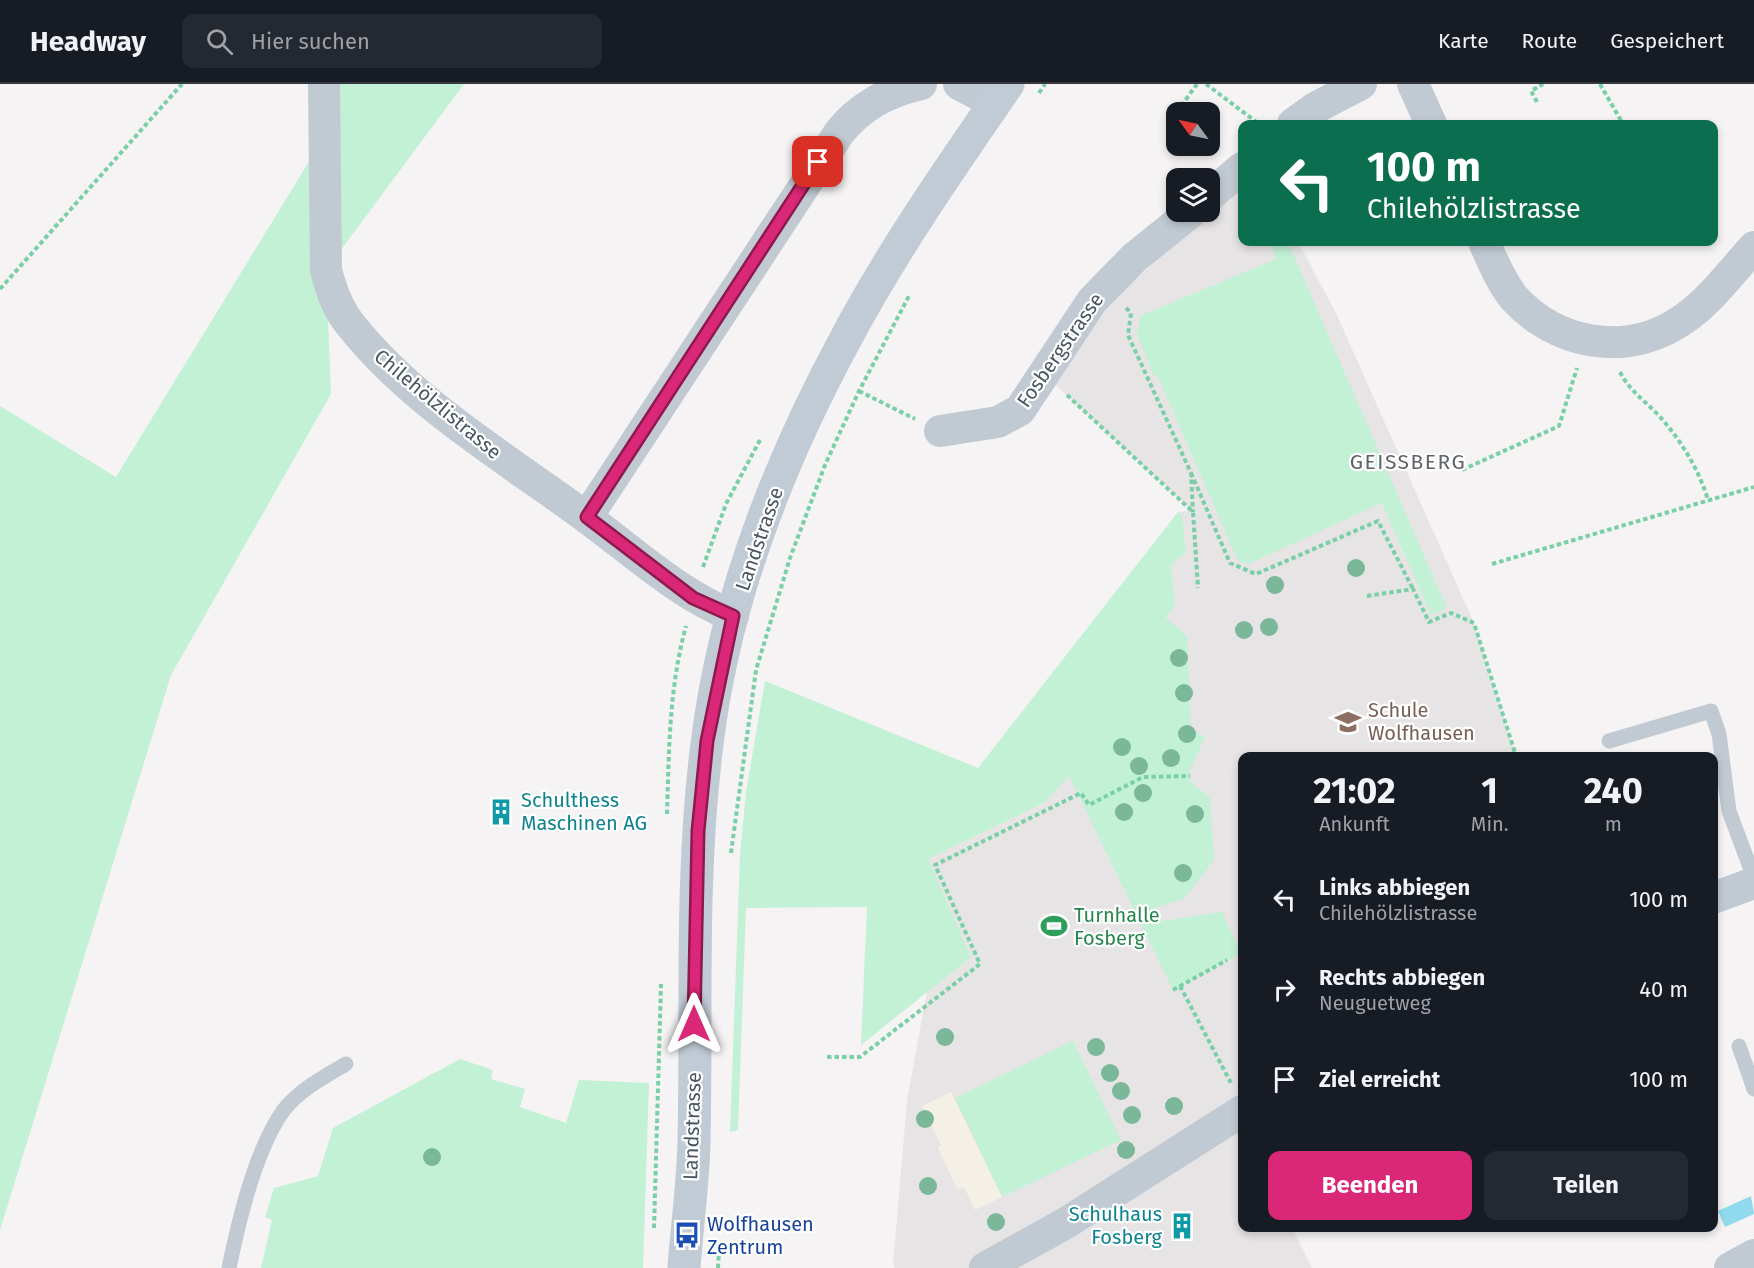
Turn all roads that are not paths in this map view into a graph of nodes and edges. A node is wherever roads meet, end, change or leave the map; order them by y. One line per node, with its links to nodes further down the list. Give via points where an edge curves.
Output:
1 (324, 84): 15 (street, Chilehölzlistrasse, via 324,249 338,306 365,343 423,395 495,453)
2 (921, 84): 15 (street, via 871,104 838,133)
3 (959, 84): 6 (street)
4 (1361, 84): 7 (street)
5 (1413, 84): 8 (street)
6 (1012, 96): 16 (main road, Landstrasse, via 879,280 832,365 768,508)
7 (1298, 120)
8 (1429, 120)
9 (1238, 171): 10 (street)
10 (1220, 187)
11 (1179, 222): 14 (street, Fosbergstrasse, via 1108,284 1075,324 1025,405 998,422)
12 (1486, 246): 13 (street, via 1513,296 1527,311 1544,324 1595,342 1654,335 1676,324 1694,311)
13 (1754, 247)
14 (940, 431)
15 (587, 517): 16 (street, Chilehölzlistrasse, via 693,598)
16 (733, 616): 27 (main road, Landstrasse, via 707,741 696,853 694,1145)
17 (1609, 741): 18 (lane, via 1711,711 1719,734 1729,811)
18 (1754, 878)
19 (1754, 883): 20 (street)
20 (1718, 896)
21 (1738, 1046): 23 (lane)
22 (346, 1064): 26 (lane, via 307,1089 284,1110 254,1176)
23 (1754, 1089)
24 (1237, 1098): 28 (street, via 1066,1223)
25 (1754, 1255): 29 (street)
26 (229, 1268)
27 (684, 1268)
28 (985, 1268)
29 (1730, 1268)

